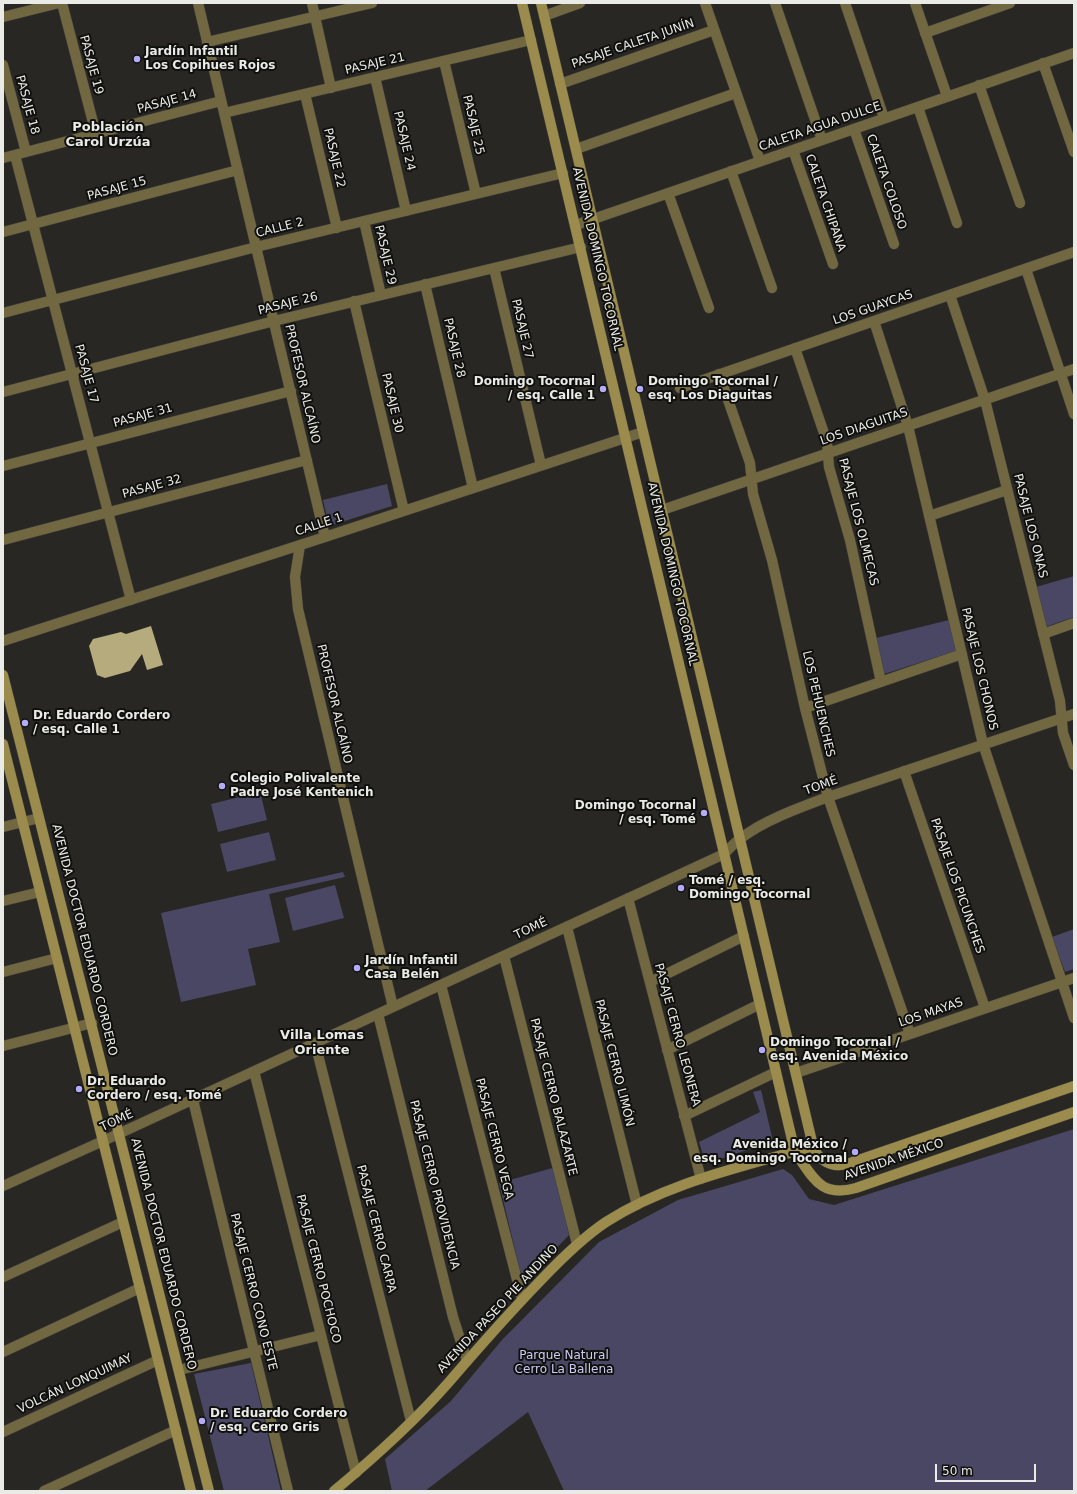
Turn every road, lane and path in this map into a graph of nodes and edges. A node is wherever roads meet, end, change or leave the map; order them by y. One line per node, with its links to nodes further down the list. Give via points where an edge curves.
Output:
1 (59, 3): 14 (street)
2 (62, 3): 38 (street, PASAJE 19)
3 (198, 3): 21 (street, PROFESOR ALCAÍNO)
4 (312, 3): 15 (street)
5 (372, 3): 15 (street)
6 (522, 3): 20 (main road, AVENIDA DOMINGO TOCORNAL)
7 (541, 3): 16 (main road, AVENIDA DOMINGO TOCORNAL)
8 (580, 3): 16 (street)
9 (705, 3): 18 (street)
10 (775, 3): 39 (street)
11 (845, 3): 36 (street)
12 (915, 3): 19 (street)
13 (1010, 3): 19 (street)
14 (38, 6): 17 (street)
15 (315, 16): 21 (street); 29 (street)
16 (544, 16): 27 (main road, AVENIDA DOMINGO TOCORNAL)
17 (3, 17)
18 (714, 30): 27 (street, PASAJE CALETA JUNÍN); 30 (street)
19 (925, 32): 32 (street)
20 (531, 40): 23 (street, PASAJE 21); 49 (main road, AVENIDA DOMINGO TOCORNAL)
21 (207, 42): 33 (street, PROFESOR ALCAÍNO)
22 (1074, 52): 24 (street, CALETA AGUA DULCE)
23 (444, 61): 26 (street, PASAJE 21); 51 (street, PASAJE 25)
24 (1043, 63): 28 (street, CALETA AGUA DULCE); 43 (street)
25 (3, 65): 42 (street, PASAJE 18)
26 (375, 77): 29 (street, PASAJE 21); 53 (street, PASAJE 24)
27 (560, 84): 40 (main road, AVENIDA DOMINGO TOCORNAL)
28 (979, 85): 32 (street, CALETA AGUA DULCE); 52 (street)
29 (331, 88): 31 (street, PASAJE 21)
30 (736, 93): 40 (street); 46 (street)
31 (305, 94): 35 (street, PASAJE 21); 59 (street, PASAJE 22)
32 (947, 96): 34 (street, CALETA AGUA DULCE)
33 (221, 101): 35 (street, PROFESOR ALCAÍNO); 38 (street, PASAJE 14)
34 (918, 107): 36 (street, CALETA AGUA DULCE); 56 (street)
35 (224, 113): 47 (street, PROFESOR ALCAÍNO)
36 (884, 118): 37 (street, CALETA AGUA DULCE)
37 (854, 129): 39 (street, CALETA AGUA DULCE); 61 (street, CALETA COLOSO)
38 (96, 134): 42 (street, PASAJE 14)
39 (822, 140): 41 (street, CALETA AGUA DULCE)
40 (576, 149): 54 (main road, AVENIDA DOMINGO TOCORNAL)
41 (793, 150): 46 (street, CALETA AGUA DULCE); 65 (street, CALETA CHIPANA)
42 (26, 152): 44 (street, PASAJE 14)
43 (1074, 152)
44 (15, 155): 45 (street, PASAJE 14); 57 (street, PASAJE 17)
45 (3, 158)
46 (760, 161): 48 (street, CALETA AGUA DULCE)
47 (238, 170): 57 (street, PASAJE 15); 62 (street, PROFESOR ALCAÍNO)
48 (731, 171): 50 (street, CALETA AGUA DULCE); 69 (street)
49 (563, 173): 51 (street, CALLE 2); 58 (main road, AVENIDA DOMINGO TOCORNAL)
50 (668, 193): 54 (street, CALETA AGUA DULCE); 74 (street)
51 (476, 194): 53 (street, CALLE 2)
52 (1020, 203)
53 (406, 211): 55 (street, CALLE 2)
54 (593, 219): 58 (street, CALETA AGUA DULCE); 89 (main road, AVENIDA DOMINGO TOCORNAL)
55 (364, 221): 59 (street, CALLE 2); 70 (street, PASAJE 29)
56 (957, 223)
57 (33, 224): 60 (street, PASAJE 15); 72 (street, PASAJE 17)
58 (576, 225): 63 (main road, AVENIDA DOMINGO TOCORNAL)
59 (337, 228): 62 (street, CALLE 2)
60 (3, 232)
61 (894, 244)
62 (256, 247): 72 (street, CALLE 2); 76 (street, PROFESOR ALCAÍNO)
63 (581, 247): 66 (street, PASAJE 26); 90 (main road, AVENIDA DOMINGO TOCORNAL)
64 (1074, 252): 67 (street, LOS GUAYCAS)
65 (833, 264)
66 (494, 268): 68 (street, PASAJE 26); 94 (street, PASAJE 27)
67 (1026, 269): 71 (street, LOS GUAYCAS); 80 (street)
68 (425, 284): 70 (street, PASAJE 26); 97 (street, PASAJE 28)
69 (772, 288)
70 (381, 295): 73 (street, PASAJE 26)
71 (950, 295): 77 (street, LOS GUAYCAS); 86 (street, PASAJE LOS ONAS)
72 (53, 300): 75 (street, CALLE 2); 81 (street, PASAJE 17)
73 (354, 301): 76 (street, PASAJE 26); 100 (street, PASAJE 30)
74 (709, 308)
75 (3, 312)
76 (274, 320): 81 (street, PASAJE 26); 84 (street, PROFESOR ALCAÍNO)
77 (874, 321): 78 (street, LOS GUAYCAS); 88 (street, PASAJE LOS CHONOS)
78 (795, 348): 82 (street, LOS GUAYCAS); 92 (street, PASAJE LOS OLMECAS, via 827,442)
79 (1074, 369): 80 (street, LOS DIAGUITAS)
80 (1061, 373): 86 (street, LOS DIAGUITAS); 87 (street)
81 (72, 374): 85 (street, PASAJE 26); 91 (street, PASAJE 17)
82 (719, 374): 83 (street, LOS GUAYCAS); 96 (street, LOS PEHUENCHES, via 750,463)
83 (680, 388)
84 (290, 391): 91 (street, PASAJE 31); 93 (street, PROFESOR ALCAÍNO)
85 (3, 392)
86 (985, 400): 88 (street, LOS DIAGUITAS); 98 (street, PASAJE LOS ONAS)
87 (1074, 414)
88 (908, 426): 92 (street, LOS DIAGUITAS); 102 (street, PASAJE LOS CHONOS)
89 (643, 432): 90 (street, CALLE 1); 99 (main road, AVENIDA DOMINGO TOCORNAL)
90 (626, 437): 94 (street, CALLE 1); 125 (main road, AVENIDA DOMINGO TOCORNAL)
91 (90, 443): 95 (street, PASAJE 31); 101 (street, PASAJE 17)
92 (828, 453): 96 (street, LOS DIAGUITAS); 112 (street, PASAJE LOS OLMECAS, via 829,467 851,547)
93 (307, 460): 101 (street, PASAJE 32); 103 (street, PROFESOR ALCAÍNO)
94 (541, 465): 97 (street, CALLE 1)
95 (3, 466)
96 (751, 479): 99 (street, LOS DIAGUITAS); 113 (street, LOS PEHUENCHES)
97 (473, 488): 100 (street, CALLE 1)
98 (1007, 490): 102 (street); 108 (street, PASAJE LOS ONAS)
99 (662, 510): 124 (main road, AVENIDA DOMINGO TOCORNAL)
100 (404, 511): 103 (street, CALLE 1)
101 (108, 512): 104 (street, PASAJE 32); 106 (street, PASAJE 17)
102 (929, 516): 110 (street, PASAJE LOS CHONOS)
103 (325, 537): 105 (street, CALLE 1)
104 (3, 540)
105 (300, 545): 106 (street, CALLE 1); 139 (street, PROFESOR ALCAÍNO, via 296,577 298,609)
106 (131, 600): 109 (street, CALLE 1)
107 (1074, 623): 108 (street)
108 (1043, 634): 115 (street, PASAJE LOS ONAS)
109 (3, 641)
110 (962, 654): 112 (street); 117 (street, PASAJE LOS CHONOS)
111 (3, 675): 121 (main road, AVENIDA DOCTOR EDUARDO CORDERO)
112 (881, 682): 113 (street)
113 (805, 708): 120 (street, LOS PEHUENCHES)
114 (1074, 714): 115 (street, TOMÉ)
115 (1062, 718): 117 (street, TOMÉ); 118 (street, PASAJE LOS ONAS, via 1063,732)
116 (3, 744): 122 (main road)
117 (983, 744): 119 (street, TOMÉ); 136 (street, PASAJE LOS CHONOS)
118 (1074, 765)
119 (904, 771): 120 (street, TOMÉ); 140 (street, PASAJE LOS PICUNCHES)
120 (828, 797): 124 (street, TOMÉ, via 778,818); 145 (street, LOS PEHUENCHES)
121 (39, 818): 122 (street); 143 (main road, AVENIDA DOCTOR EDUARDO CORDERO)
122 (23, 822): 123 (street); 126 (main road)
123 (3, 827)
124 (740, 839): 125 (street, TOMÉ); 151 (main road, AVENIDA DOMINGO TOCORNAL)
125 (724, 854): 127 (street, TOMÉ); 130 (main road, AVENIDA DOMINGO TOCORNAL)
126 (40, 892): 128 (street); 132 (main road)
127 (628, 898): 129 (street, TOMÉ); 135 (street, PASAJE CERRO LEONERA)
128 (3, 901)
129 (567, 927): 131 (street, TOMÉ); 162 (street, PASAJE CERRO LIMÓN)
130 (744, 936): 135 (street); 138 (main road, AVENIDA DOMINGO TOCORNAL)
131 (504, 956): 137 (street, TOMÉ); 164 (street, PASAJE CERRO BALAZARTE)
132 (57, 958): 133 (street); 144 (main road)
133 (3, 972)
134 (1074, 978): 136 (street, LOS MAYAS)
135 (650, 982): 148 (street, PASAJE CERRO LEONERA)
136 (1062, 982): 140 (street, LOS MAYAS); 142 (street, PASAJE LOS CHONOS)
137 (441, 985): 139 (street, TOMÉ); 167 (street, PASAJE CERRO VEGA)
138 (760, 1004): 148 (street); 150 (main road, AVENIDA DOMINGO TOCORNAL)
139 (393, 1007): 141 (street, TOMÉ)
140 (985, 1008): 145 (street, LOS MAYAS)
141 (378, 1014): 146 (street, TOMÉ); 172 (street, PASAJE CERRO PROVIDENCIA)
142 (1074, 1018)
143 (92, 1024): 144 (street); 156 (main road, AVENIDA DOCTOR EDUARDO CORDERO)
144 (74, 1028): 147 (street); 157 (main road)
145 (910, 1034): 151 (street, LOS MAYAS)
146 (315, 1043): 149 (street, TOMÉ); 174 (street, PASAJE CERRO CARPA)
147 (3, 1046)
148 (667, 1050): 155 (street, PASAJE CERRO LEONERA)
149 (254, 1071): 153 (street, TOMÉ); 168 (street, PASAJE CERRO POCHOCO)
150 (776, 1072): 155 (street); 159 (main road, AVENIDA DOMINGO TOCORNAL)
151 (796, 1074): 158 (main road, AVENIDA DOMINGO TOCORNAL)
152 (1074, 1086): 158 (main road, AVENIDA MÉXICO, via 847,1164 836,1166 825,1162 819,1158)
153 (193, 1100): 156 (street, TOMÉ); 170 (street, PASAJE CERRO CONO ESTE)
154 (1074, 1112): 159 (main road, AVENIDA MÉXICO, via 843,1191 830,1190 818,1183)
155 (684, 1116): 160 (street, PASAJE CERRO LEONERA)
156 (120, 1134): 157 (street, TOMÉ); 173 (main road, AVENIDA DOCTOR EDUARDO CORDERO)
157 (103, 1142): 161 (street, TOMÉ); 163 (main road)
158 (813, 1146): 159 (main road)
159 (795, 1152): 160 (main road, AVENIDA PASEO PIE ANDINO)
160 (701, 1179): 162 (main road, AVENIDA PASEO PIE ANDINO)
161 (3, 1186)
162 (637, 1206): 164 (main road, AVENIDA PASEO PIE ANDINO, via 606,1222)
163 (123, 1222): 165 (street); 166 (main road)
164 (577, 1244): 167 (main road, AVENIDA PASEO PIE ANDINO)
165 (3, 1277)
166 (140, 1288): 169 (street); 171 (main road)
167 (522, 1299): 172 (main road, AVENIDA PASEO PIE ANDINO)
168 (321, 1335): 170 (street); 177 (street, PASAJE CERRO POCHOCO)
169 (3, 1352)
170 (254, 1352): 173 (street); 181 (street, PASAJE CERRO CONO ESTE)
171 (158, 1360): 175 (main road); 176 (street, VOLCÁN LONQUIMAY)
172 (467, 1361): 174 (main road, AVENIDA PASEO PIE ANDINO)
173 (179, 1370): 180 (main road, AVENIDA DOCTOR EDUARDO CORDERO)
174 (412, 1421): 177 (main road, AVENIDA PASEO PIE ANDINO)
175 (176, 1430): 178 (street); 179 (main road)
176 (3, 1432)
177 (356, 1473): 182 (main road, AVENIDA PASEO PIE ANDINO)
178 (44, 1491)
179 (191, 1491)
180 (209, 1491)
181 (288, 1491)
182 (334, 1491)

